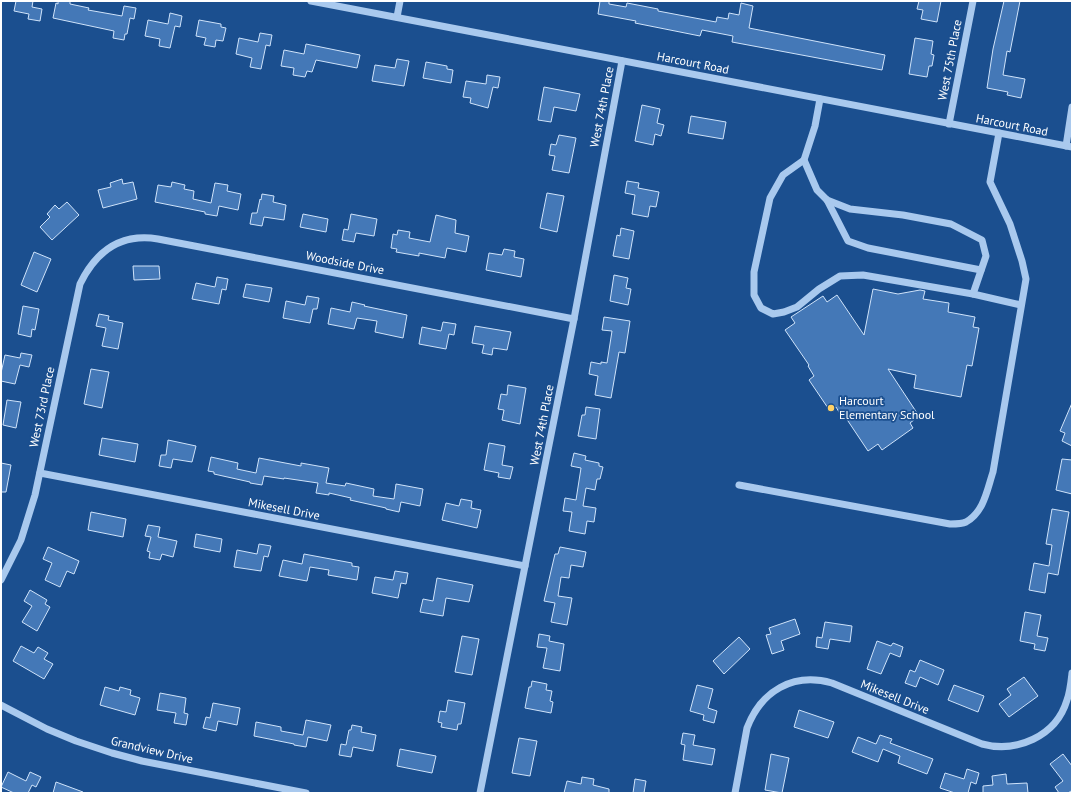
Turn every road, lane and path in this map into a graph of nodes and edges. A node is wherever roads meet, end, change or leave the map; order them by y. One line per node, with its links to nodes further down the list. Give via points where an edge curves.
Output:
1 (311, 1): 4 (street, Harcourt Road)
2 (400, 1): 4 (street)
3 (973, 1): 8 (street, West 75th Place)
4 (397, 18): 5 (street, Harcourt Road)
5 (622, 61): 6 (street, Harcourt Road); 17 (street, West 74th Place)
6 (820, 99): 8 (street, Harcourt Road); 11 (street, via 815,126)
7 (1072, 107): 10 (street)
8 (949, 124): 9 (street, Harcourt Road)
9 (999, 133): 10 (street, Harcourt Road); 16 (street, via 990,182 1010,224 1022,261 1026,279)
10 (1069, 147)
11 (804, 160): 12 (street, via 817,190); 15 (street, via 783,174 770,198 754,272 754,295 761,308 773,314 797,307 840,276 863,275)
12 (827, 200): 14 (street, via 848,241 868,248); 14 (street, via 850,209 951,224 982,240 986,256)
13 (113, 245): 17 (street, Woodside Drive, via 132,238 158,238); 18 (street, West 73rd Place, via 90,266 80,284)
14 (981, 270): 15 (street)
15 (973, 294): 16 (street)
16 (1021, 305): 19 (street, via 993,472 984,502 965,523 950,524)
17 (574, 319): 20 (street, West 74th Place)
18 (40, 473): 20 (street, Mikesell Drive); 21 (street, West 73rd Place, via 25,530)
19 (739, 485)
20 (525, 566): 25 (street, West 74th Place)
21 (1, 580)
22 (1072, 673): 26 (street, Mikesell Drive, via 1065,705 1058,718 1030,741 1015,746 998,747 988,746 832,683 812,680 796,682 777,690 760,704 749,723)
23 (1, 705): 24 (street, Grandview Drive, via 47,729 112,753)
24 (306, 793)
25 (480, 793)
26 (735, 793)

